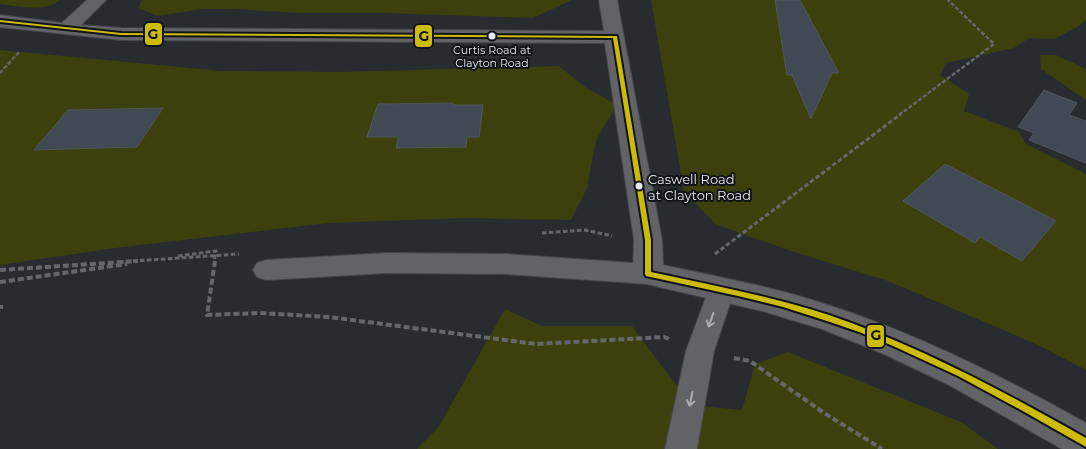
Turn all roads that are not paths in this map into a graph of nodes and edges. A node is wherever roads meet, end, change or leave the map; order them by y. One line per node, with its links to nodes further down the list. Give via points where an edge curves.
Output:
1 (98, 0): 4 (street)
2 (608, 0): 5 (street)
3 (0, 21): 4 (street)
4 (66, 30): 5 (street, via 121,34)
5 (615, 37): 7 (street, via 648,240)
6 (266, 270): 7 (lane, via 387,263 506,264)
7 (648, 274): 8 (street)
8 (722, 289): 9 (street, via 830,318 916,354); 10 (lane, one-way to 10, via 700,351)
9 (1086, 443)
10 (682, 449)

